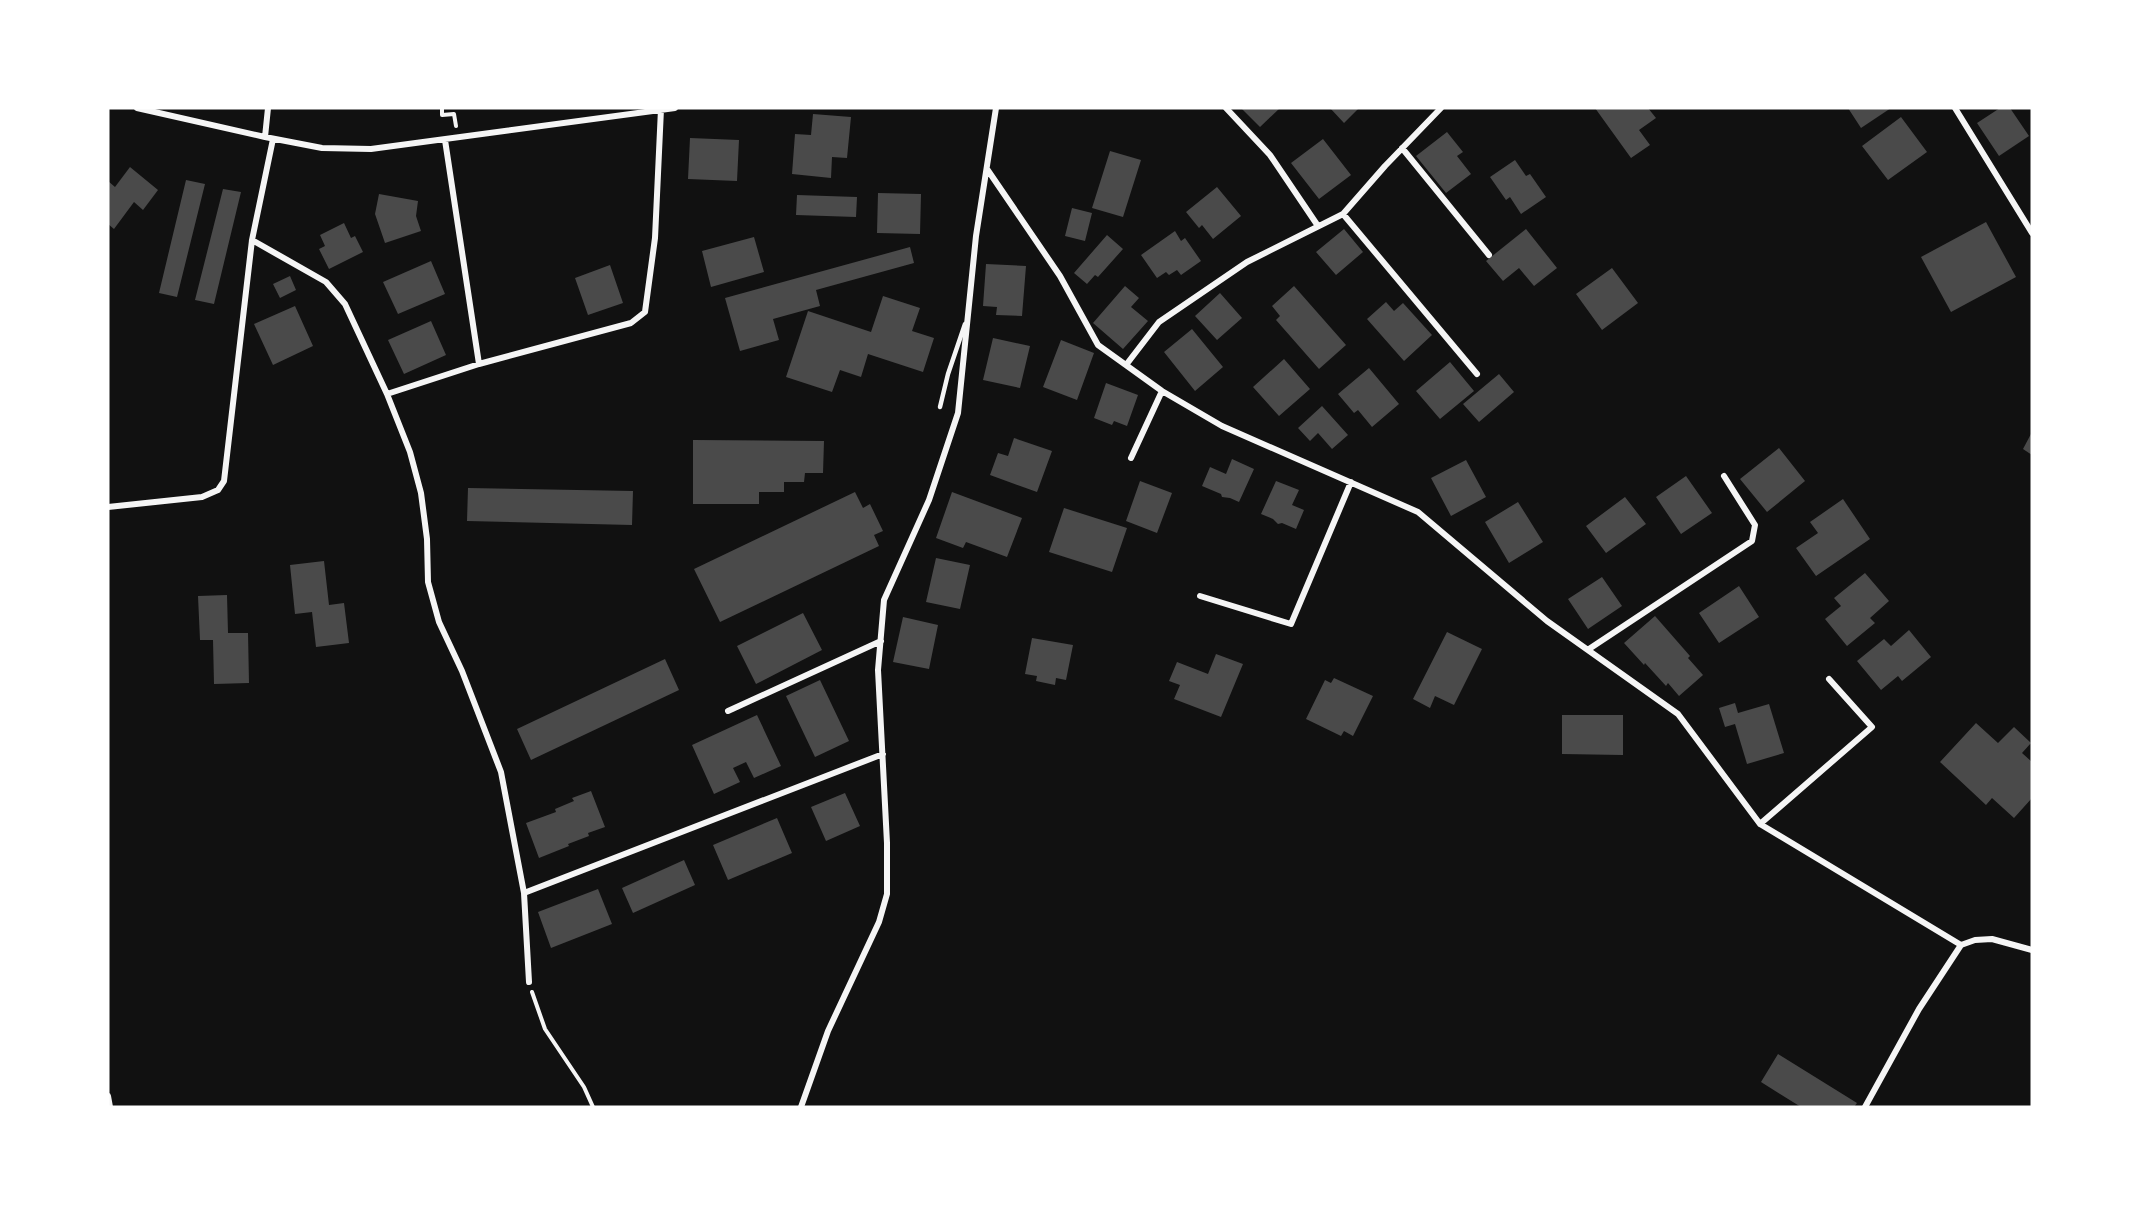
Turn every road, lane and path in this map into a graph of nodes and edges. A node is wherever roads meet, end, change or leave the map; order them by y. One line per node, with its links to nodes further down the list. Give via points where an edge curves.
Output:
1 (137, 108): 11 (street)
2 (268, 108): 11 (street)
3 (442, 108): 10 (path, via 442,115)
4 (675, 108): 9 (street)
5 (996, 108): 15 (street)
6 (1226, 108): 17 (street, via 1270,155)
7 (1441, 108): 14 (street)
8 (1955, 108): 18 (street)
9 (661, 109): 13 (street); 22 (street, via 655,237 645,312 631,323)
10 (454, 114)
11 (265, 138): 12 (street)
12 (273, 139): 13 (street, via 321,148 371,149); 19 (street)
13 (445, 140): 22 (street)
14 (1402, 148): 16 (street); 20 (street)
15 (987, 169): 21 (street); 23 (street, via 1060,276 1098,345)
16 (1343, 214): 17 (street); 24 (street)
17 (1318, 226): 23 (street, via 1247,262 1159,322)
18 (2032, 233)
19 (252, 240): 26 (street, via 326,282 345,304); 31 (street, via 224,481 218,490 202,496)
20 (1489, 255)
21 (968, 316): 27 (lane); 33 (street, via 958,413 929,500 884,600)
22 (479, 364): 26 (street)
23 (1126, 365): 25 (street)
24 (1477, 374)
25 (1162, 391): 28 (street); 30 (street, via 1222,426)
26 (387, 394): 39 (street, via 421,493 428,582 440,622 501,772)
27 (940, 407)
28 (1131, 458)
29 (1724, 476): 34 (street, via 1755,525 1752,541)
30 (1351, 483): 32 (street, via 1291,624); 34 (street, via 1418,512 1547,621)
31 (108, 507)
32 (1200, 596)
33 (881, 641): 36 (street); 37 (street, via 878,670)
34 (1589, 650): 38 (street, via 1678,714)
35 (1829, 678): 38 (street, via 1872,727)
36 (728, 711)
37 (883, 754): 39 (street); 46 (street, via 887,894 879,922 828,1031)
38 (1760, 825): 40 (street)
39 (524, 893): 42 (street)
40 (1961, 945): 41 (street, via 1992,939); 47 (street, via 1919,1009)
41 (2032, 950)
42 (529, 982): 45 (path, via 545,1029)
43 (108, 1096): 44 (street)
44 (110, 1107)
45 (593, 1107)
46 (801, 1107)
47 (1865, 1107)

